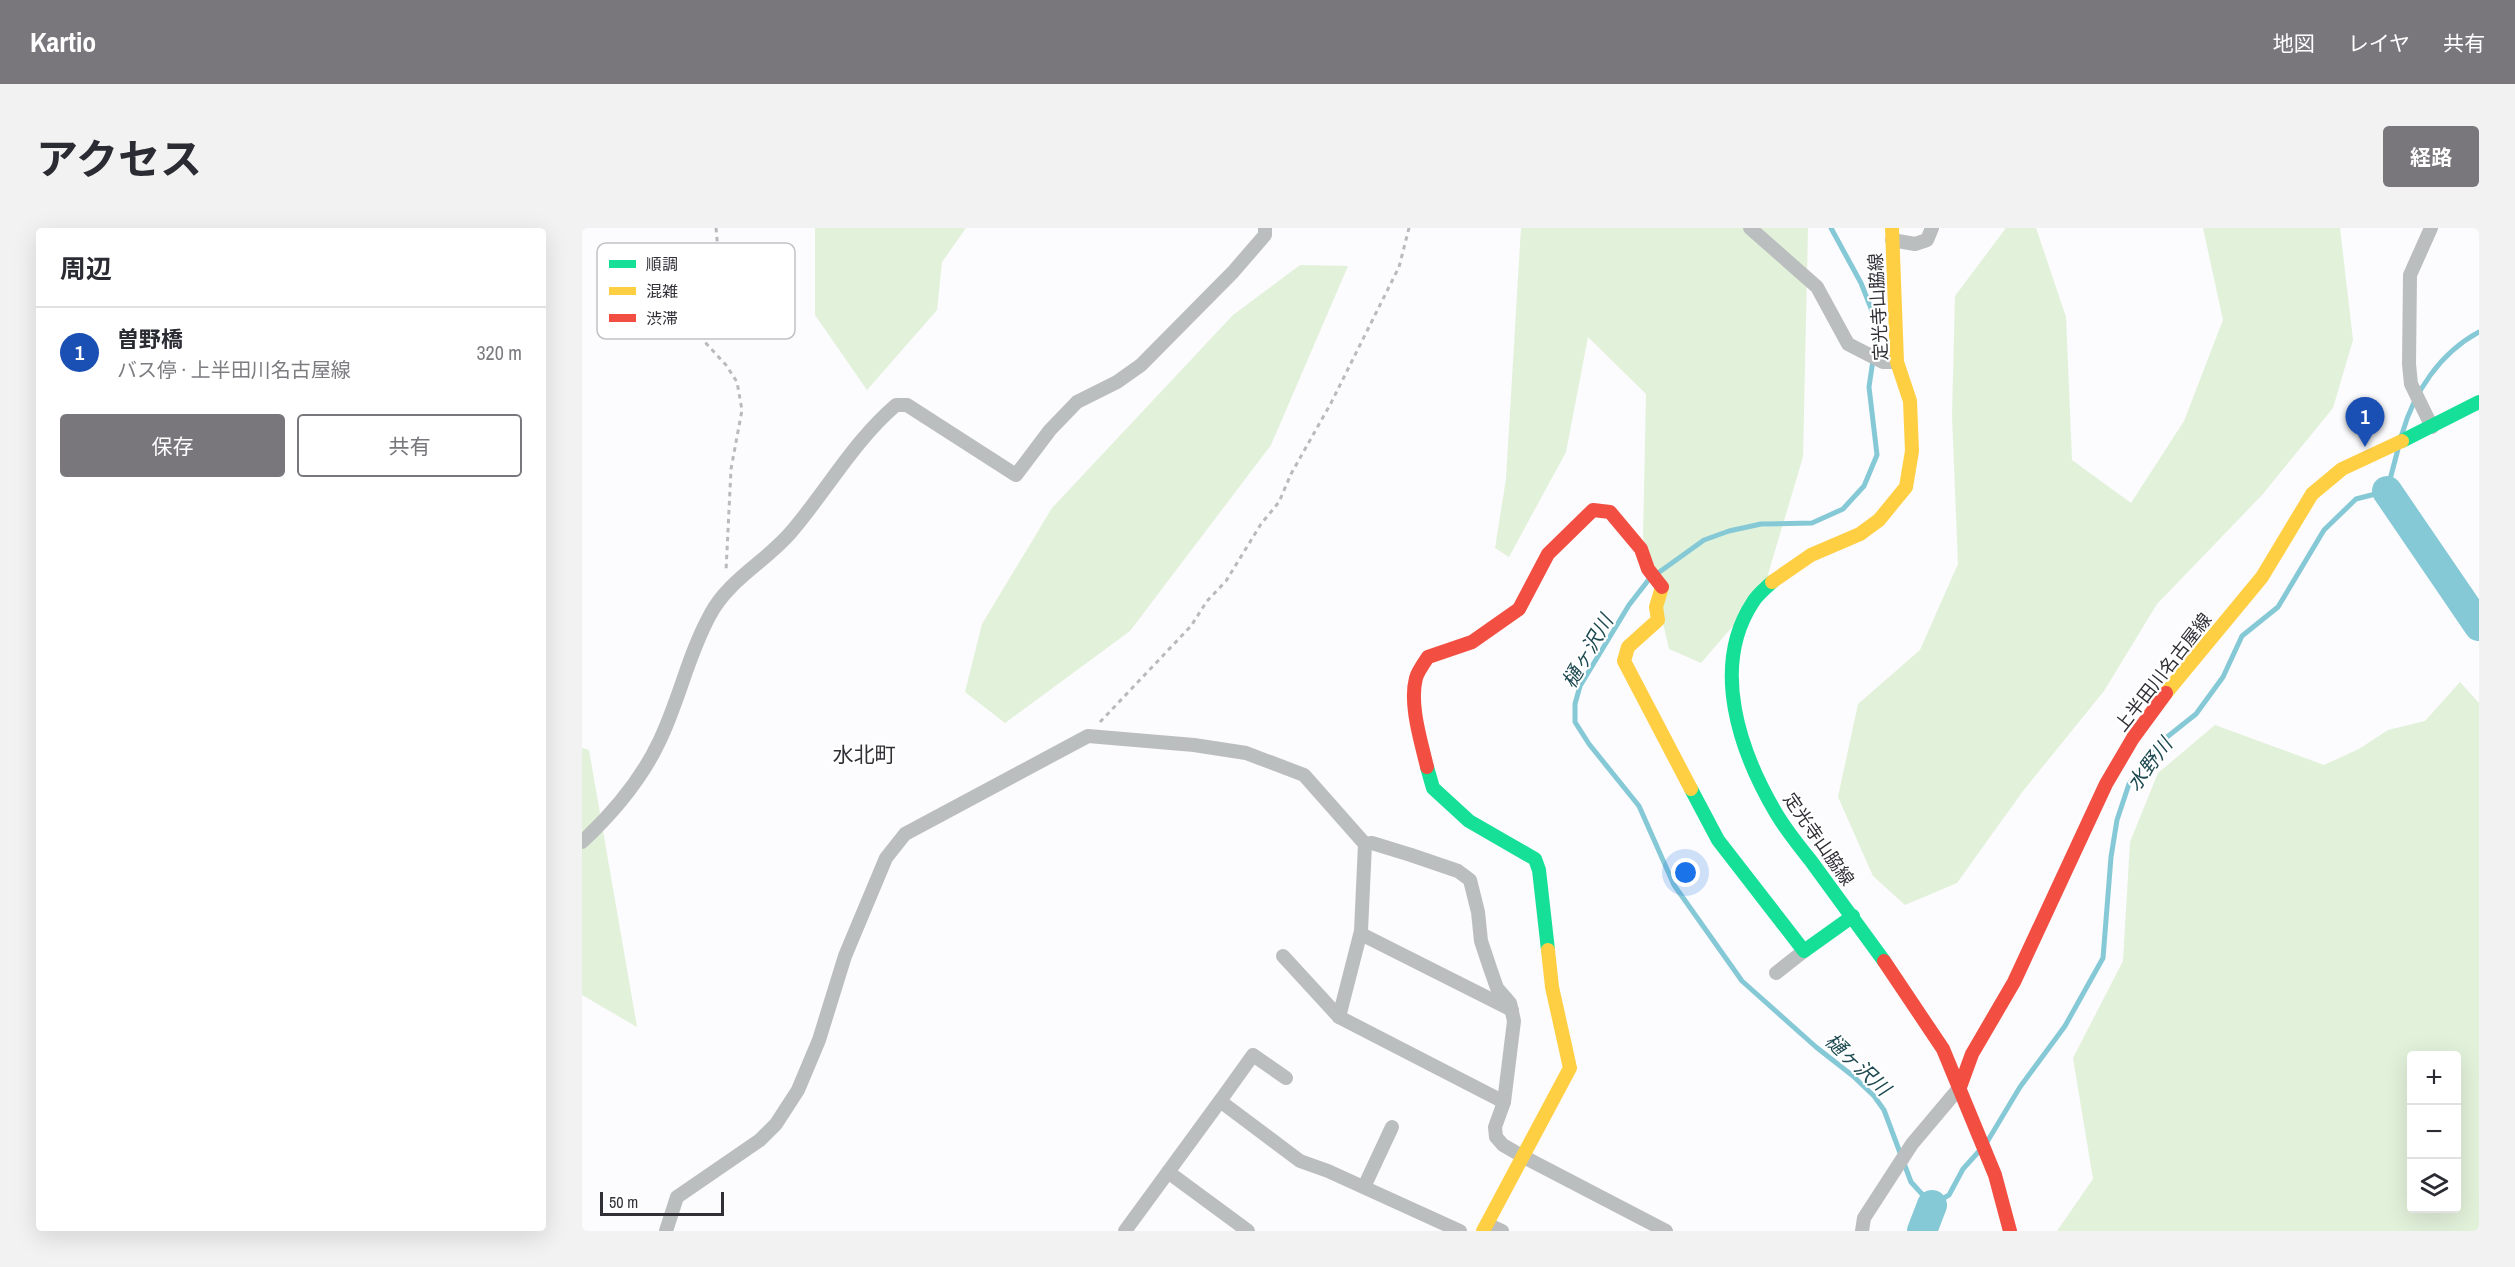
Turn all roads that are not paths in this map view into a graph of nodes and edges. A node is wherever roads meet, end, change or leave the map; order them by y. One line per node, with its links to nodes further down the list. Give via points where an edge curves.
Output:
1 (1265, 228): 9 (street, via 1265,235 1233,272 1141,365 1077,402 1050,430 1016,476 907,405 896,405 851,454 791,532 725,594 710,615 659,742 619,806)
2 (1750, 228): 6 (street, via 1817,287 1848,344 1883,362)
3 (1932, 228): 5 (street, via 1927,240 1915,244)
4 (2432, 230): 8 (street, via 2410,274 2411,384)
5 (1892, 234): 6 (main road, 定光寺山脇線)
6 (1897, 362): 11 (main road, 定光寺山脇線, via 1910,401 1912,451 1906,487 1879,520 1860,534 1812,555 1778,576 1753,601 1738,632 1731,659 1737,721 1752,766 1776,814)
7 (2479, 402): 8 (main road, 上半田川名古屋線)
8 (2432, 427): 19 (main road, 上半田川名古屋線, via 2342,469 2312,494 2262,577 2173,683 2133,738 2106,784 2014,982 1971,1054)
9 (582, 842)
10 (1365, 844): 12 (street); 16 (street, via 1412,855 1470,880 1481,941 1497,988); 28 (street, via 1304,775 1246,753 1088,736 904,834 886,858 845,957 819,1040 798,1090 776,1124 760,1140 677,1197)
11 (1852, 916): 13 (main road); 19 (main road, 定光寺山脇線, via 1943,1049)
12 (1361, 934): 16 (street); 17 (street)
13 (1804, 951): 15 (street); 23 (main road, via 1718,840 1624,661 1628,648 1658,620 1656,608 1662,585 1648,568 1641,549 1610,512 1593,510 1548,554 1519,609 1472,642 1428,657 1416,677 1418,732 1433,788 1469,821 1535,859 1539,870 1552,987 1570,1068)
14 (1283, 956): 17 (street)
15 (1776, 973)
16 (1512, 1010): 21 (street)
17 (1339, 1017): 21 (street)
18 (1286, 1078): 20 (street, via 1253,1055)
19 (1960, 1087): 33 (street, via 1912,1144 1864,1218); 34 (main road, 定光寺山脇線, via 1995,1175)
20 (1220, 1101): 24 (street); 25 (street, via 1300,1161)
21 (1504, 1102): 23 (street, via 1495,1127 1496,1137)
22 (1392, 1127): 25 (street)
23 (1522, 1156): 26 (main road); 32 (street)
24 (1168, 1172): 27 (street); 29 (street)
25 (1364, 1187): 30 (street)
26 (1485, 1227): 31 (street)
27 (1238, 1228)
28 (666, 1231)
29 (1125, 1231)
30 (1460, 1231)
31 (1502, 1231)
32 (1666, 1231)
33 (1862, 1231)
34 (2010, 1231)

